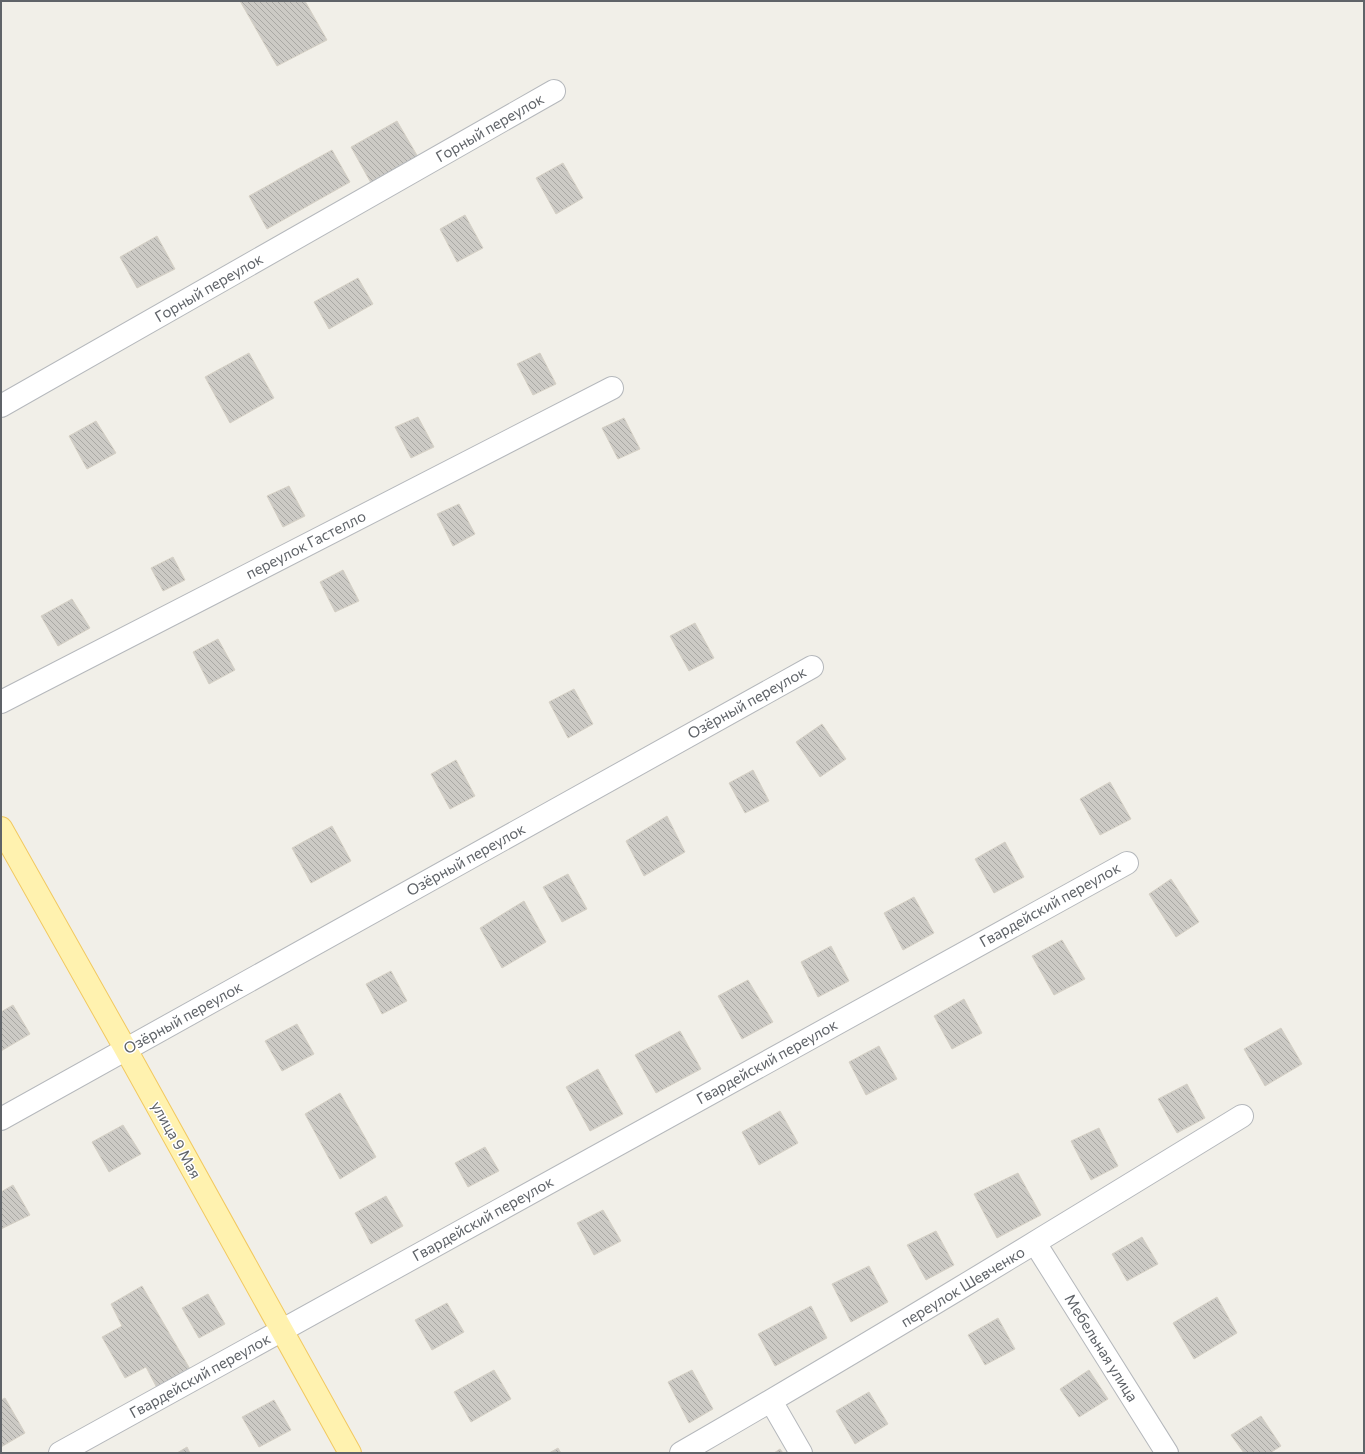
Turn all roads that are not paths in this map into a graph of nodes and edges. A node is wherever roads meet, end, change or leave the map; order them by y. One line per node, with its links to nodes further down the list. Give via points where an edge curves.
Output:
1 (612, 388): 6 (street, переулок Гастелло)
2 (1, 400): 3 (street, Горный переулок, via 554,91)
3 (1, 406)
4 (812, 667): 5 (street, Озёрный переулок)
5 (784, 682): 8 (street, Озёрный переулок); 10 (street, Озёрный переулок)
6 (1, 702)
7 (1, 828): 8 (main road, улица 9 Мая)
8 (125, 1048): 10 (street, Озёрный переулок); 12 (main road, улица 9 Мая)
9 (1242, 1116): 11 (street, переулок Шевченко)
10 (1, 1118)
11 (1035, 1243): 13 (street, переулок Шевченко); 19 (street, Мебельная улица)
12 (284, 1335): 14 (street, Гвардейский переулок, via 1123,865); 15 (street, Гвардейский переулок); 16 (main road, улица 9 Мая)
13 (771, 1401): 17 (street, переулок Шевченко); 18 (street)
14 (60, 1453)
15 (68, 1453)
16 (350, 1453)
17 (681, 1453)
18 (801, 1453)
19 (1167, 1453)

